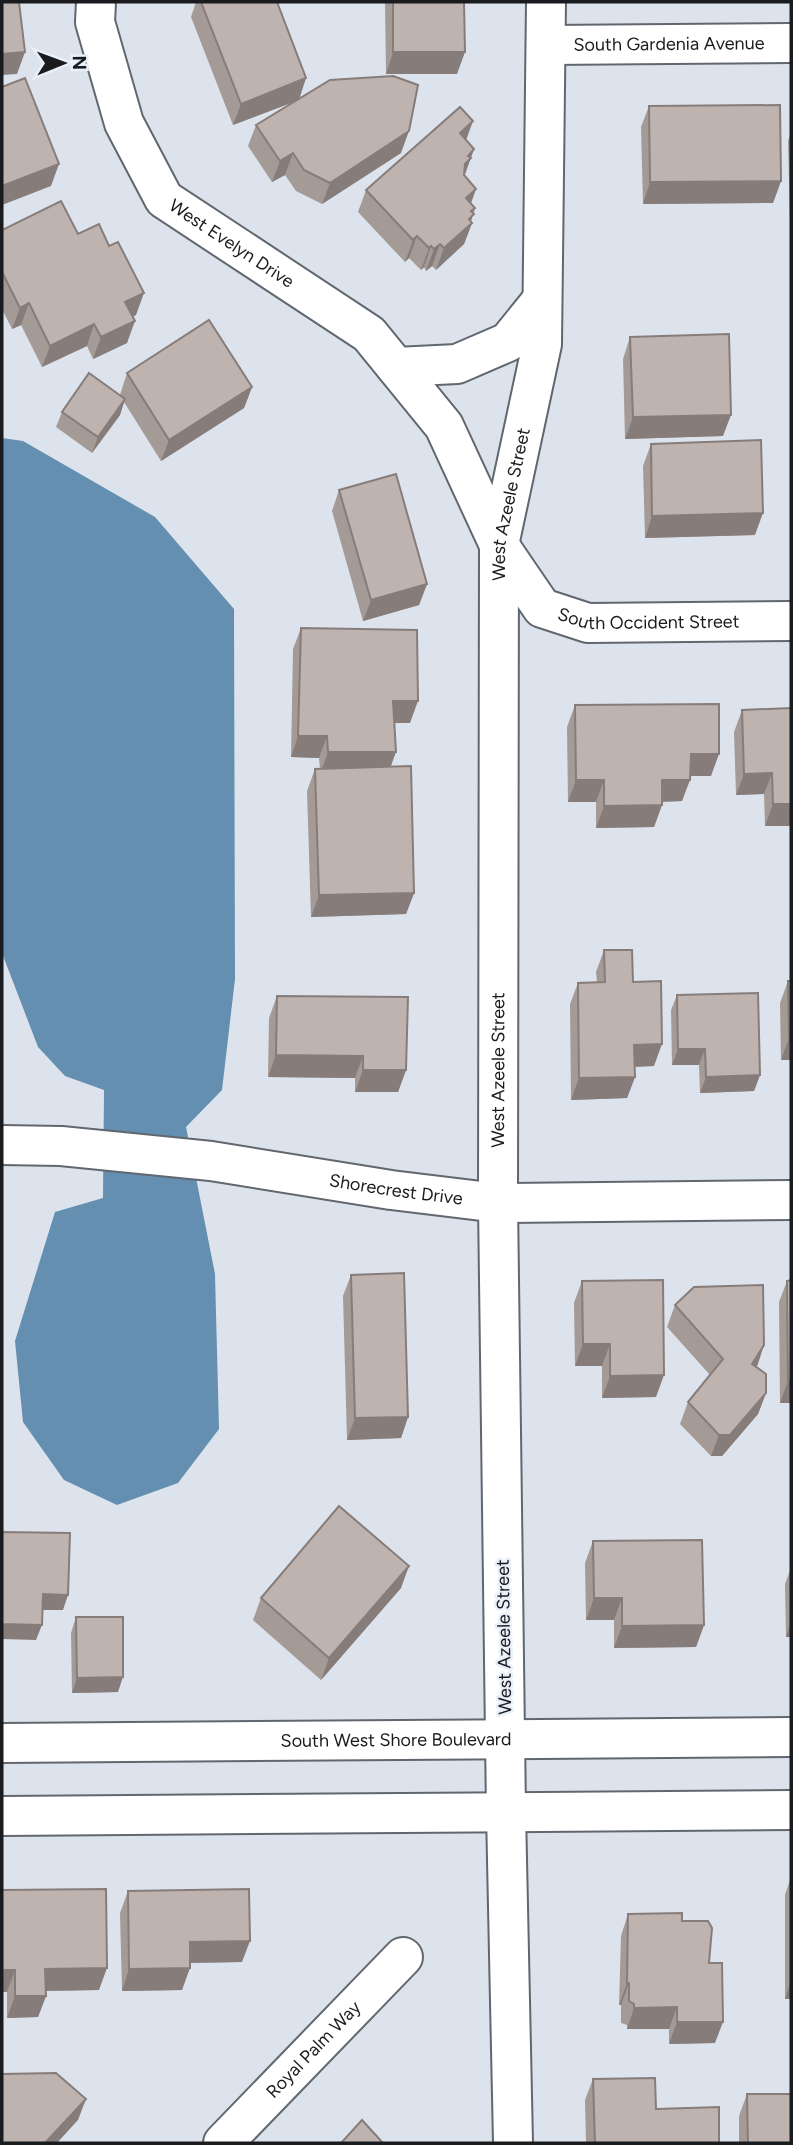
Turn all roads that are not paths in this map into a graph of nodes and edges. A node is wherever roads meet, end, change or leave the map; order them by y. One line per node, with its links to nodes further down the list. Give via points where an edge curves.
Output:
1 (96, 2): 6 (street, West Evelyn Drive, via 95,22 124,124 164,199 369,334)
2 (546, 2): 4 (street, West Azeele Street)
3 (791, 43): 4 (street, South Gardenia Avenue)
4 (547, 45): 5 (street, West Azeele Street)
5 (542, 300): 6 (street, via 508,342 457,364); 7 (street, West Azeele Street, via 542,344)
6 (396, 367): 7 (street, West Evelyn Drive, via 444,426)
7 (499, 545): 8 (street, South Occident Street, via 542,608 588,623); 11 (street, West Azeele Street)
8 (791, 621)
9 (2, 1145): 11 (street, Shorecrest Drive, via 61,1146 211,1161)
10 (791, 1200): 11 (street, Shorecrest Drive)
11 (498, 1203): 13 (street, West Azeele Street)
12 (791, 1737): 13 (street, South West Shore Boulevard)
13 (506, 1739): 14 (street, South West Shore Boulevard); 16 (street, West Azeele Street)
14 (2, 1743)
15 (791, 1810): 16 (street)
16 (506, 1812): 17 (street); 20 (street, West Azeele Street)
17 (2, 1816)
18 (403, 1957): 19 (street, Royal Palm Way)
19 (223, 2143)
20 (513, 2143)

